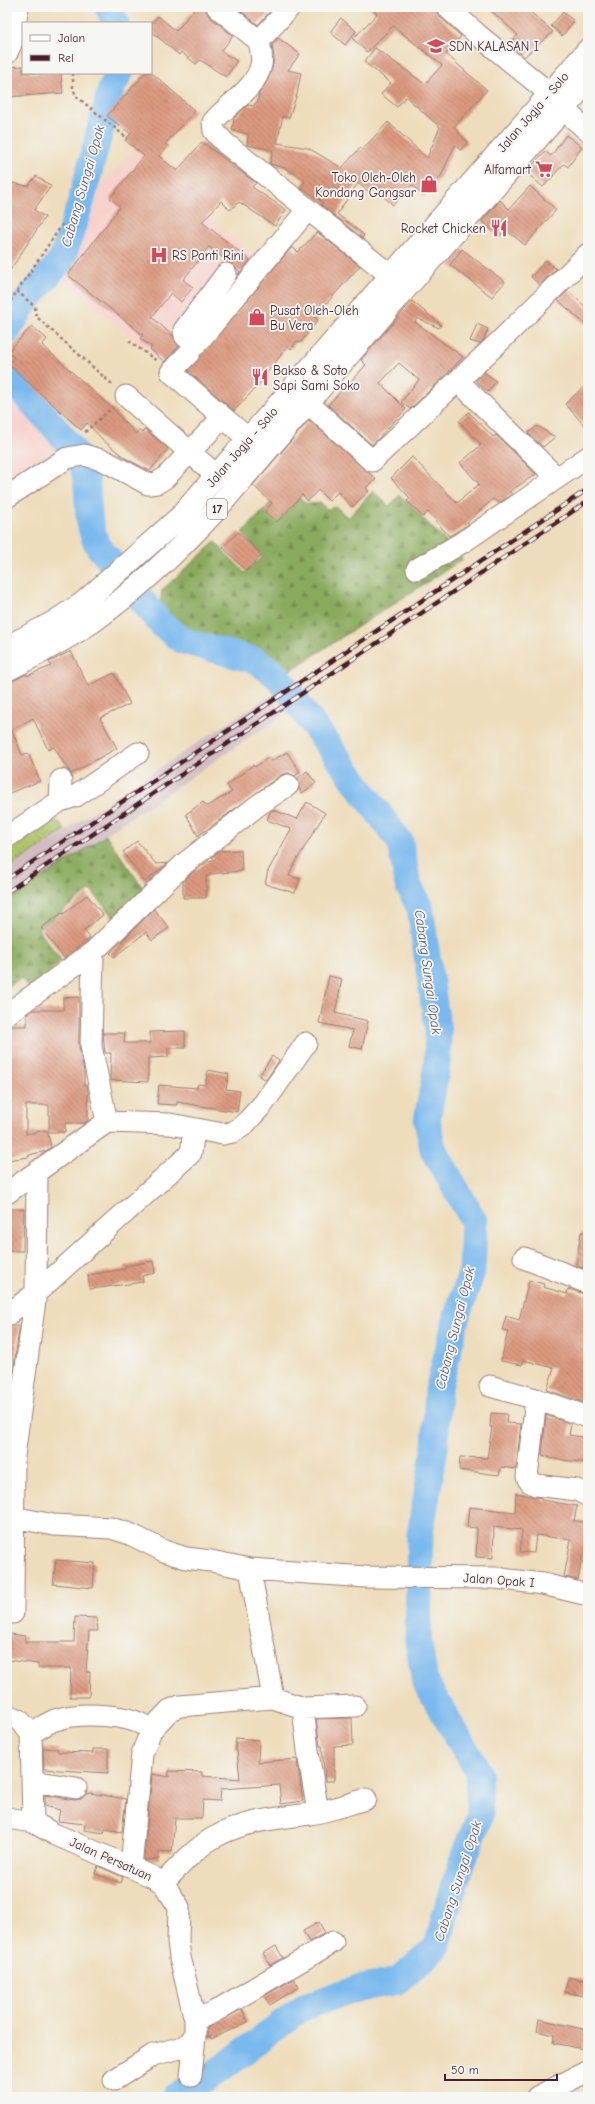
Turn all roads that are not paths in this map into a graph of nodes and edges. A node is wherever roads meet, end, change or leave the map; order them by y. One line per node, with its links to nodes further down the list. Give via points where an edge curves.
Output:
1 (18, 7): 7 (street, via 12,42)
2 (216, 7): 5 (street)
3 (290, 7): 5 (street)
4 (447, 7): 9 (street)
5 (259, 40): 11 (street, via 261,61 257,76 218,116 213,122 213,127 225,143)
6 (588, 50): 9 (highway, Jalan Jogja - Solo / 17)
7 (7, 53)
8 (588, 81): 9 (highway, Jalan Jogja - Solo / 17)
9 (556, 101): 10 (street); 14 (highway, Jalan Jogja - Solo / 17); 18 (highway, Jalan Jogja - Solo / 17)
10 (588, 131)
11 (308, 208): 14 (street); 15 (street)
12 (588, 254): 16 (street)
13 (226, 274): 15 (street, via 184,330 185,336)
14 (390, 275): 20 (highway, Jalan Jogja - Solo / 17)
15 (195, 346): 19 (street, via 171,372)
16 (458, 381): 18 (street, via 372,462); 24 (street)
17 (126, 396): 21 (street)
18 (308, 403): 20 (highway, Jalan Jogja - Solo / 17)
19 (223, 417): 20 (street); 21 (street)
20 (257, 446): 23 (highway, Jalan Jogja - Solo / 17); 27 (highway, Jalan Jogja - Solo / 17, via 215,511 166,561)
21 (189, 453): 23 (street); 25 (street, via 165,478 157,483 148,484 105,461 76,456)
22 (588, 457): 24 (street)
23 (217, 476): 27 (highway, Jalan Jogja - Solo / 17, via 193,504 150,546)
24 (556, 477): 26 (street, via 463,542)
25 (7, 497)
26 (417, 569)
27 (107, 598): 28 (highway, Jalan Jogja - Solo / 17, via 65,615); 29 (highway, Jalan Jogja - Solo / 17, via 66,639)
28 (7, 647)
29 (7, 670)
30 (138, 753): 33 (street, via 76,796)
31 (61, 780): 33 (street)
32 (288, 785): 35 (street, via 257,806 184,864)
33 (60, 802): 34 (street)
34 (7, 837)
35 (93, 952): 36 (street); 38 (street, via 91,1046)
36 (7, 1014)
37 (306, 1043): 39 (street, via 264,1103 243,1126 223,1134)
38 (107, 1122): 39 (street, via 170,1124); 40 (street)
39 (194, 1130): 44 (street, via 190,1153)
40 (37, 1172): 41 (street); 44 (street)
41 (7, 1193)
42 (524, 1258): 43 (street)
43 (588, 1283)
44 (36, 1293): 45 (street); 50 (street, via 14,1456)
45 (7, 1315)
46 (490, 1386): 47 (street)
47 (536, 1399): 48 (street); 49 (street, via 527,1477 530,1482 536,1484 577,1490)
48 (588, 1417)
49 (588, 1496)
50 (11, 1516): 51 (street, Jalan Opak I, via 54,1525 111,1528 186,1558 212,1560); 53 (street)
51 (250, 1569): 52 (street, Jalan Opak I, via 312,1574 522,1580); 54 (street)
52 (588, 1595)
53 (13, 1613)
54 (273, 1698): 56 (street); 58 (street, via 175,1706)
55 (355, 1706): 56 (street)
56 (304, 1708): 63 (street)
57 (7, 1715): 59 (street, via 18,1719)
58 (151, 1730): 59 (street, via 133,1721 112,1716 69,1716 55,1720); 66 (street, via 142,1754)
59 (31, 1733): 60 (street)
60 (33, 1781): 61 (street); 65 (street)
61 (76, 1788)
62 (366, 1799): 63 (street)
63 (318, 1812): 67 (street, via 232,1828 200,1848)
64 (7, 1818): 65 (street, Jalan Persatuan)
65 (33, 1822): 66 (street, Jalan Persatuan, via 54,1834)
66 (131, 1867): 67 (street, Jalan Persatuan)
67 (163, 1883): 69 (street, Jalan Persatuan, via 180,1907 178,1942)
68 (333, 1942): 69 (street, via 214,2012)
69 (195, 2028): 71 (street, Jalan Persatuan); 72 (street, via 186,2046 153,2055)
70 (588, 2071): 73 (street)
71 (191, 2076)
72 (114, 2080)
73 (537, 2097)

